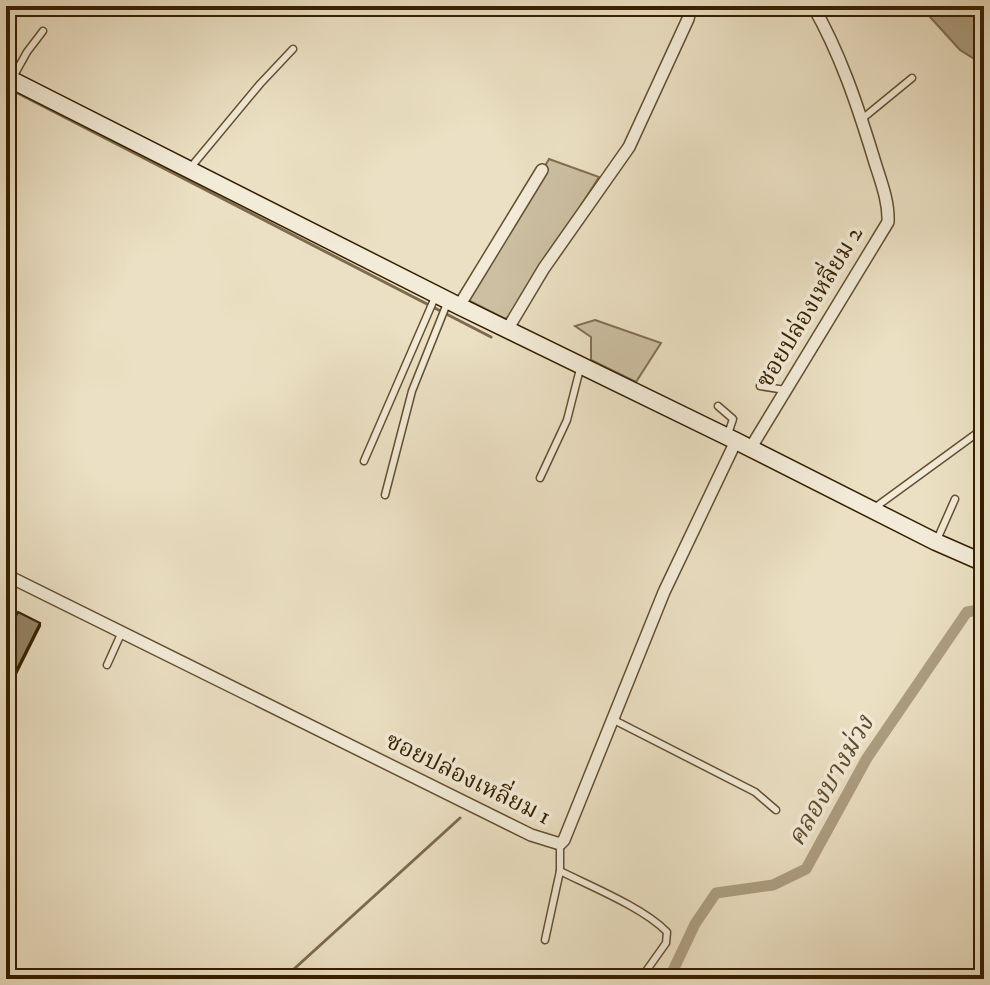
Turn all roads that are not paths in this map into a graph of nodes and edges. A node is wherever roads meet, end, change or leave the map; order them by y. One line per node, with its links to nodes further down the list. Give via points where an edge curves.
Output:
1 (691, 6): 11 (street, via 629,147)
2 (813, 6): 7 (street, ซอยปล่องเหลี่ยม 2, via 838,51)
3 (43, 31): 5 (lane)
4 (293, 49): 8 (lane)
5 (9, 78): 8 (street)
6 (912, 78): 7 (lane)
7 (862, 119): 14 (street, ซอยปล่องเหลี่ยม 2, via 888,222)
8 (189, 169): 10 (street)
9 (542, 170): 10 (street)
10 (448, 301): 11 (street); 18 (lane); 20 (lane, via 412,391)
11 (507, 330): 12 (street)
12 (581, 365): 17 (street); 19 (lane, via 567,420)
13 (760, 386): 14 (lane)
14 (785, 390): 17 (street, ซอยปล่องเหลี่ยม 2)
15 (718, 406): 17 (lane, via 733,419)
16 (984, 428): 22 (lane)
17 (738, 442): 22 (street); 28 (street, ซอยปล่องเหลี่ยม 1, via 664,592)
18 (364, 461)
19 (540, 478)
20 (385, 495)
21 (955, 499): 23 (lane)
22 (873, 509): 23 (street)
23 (936, 542): 24 (street)
24 (984, 563)
25 (6, 575): 26 (street, ซอยปล่องเหลี่ยม 1)
26 (121, 634): 27 (lane); 30 (street, ซอยปล่องเหลี่ยม 1, via 531,835)
27 (107, 665)
28 (611, 719): 29 (lane, via 755,792); 30 (street, ซอยปล่องเหลี่ยม 1)
29 (776, 810)
30 (560, 844): 31 (lane)
31 (560, 871): 32 (lane); 33 (lane, via 667,932 666,943)
32 (545, 940)
33 (644, 974)

